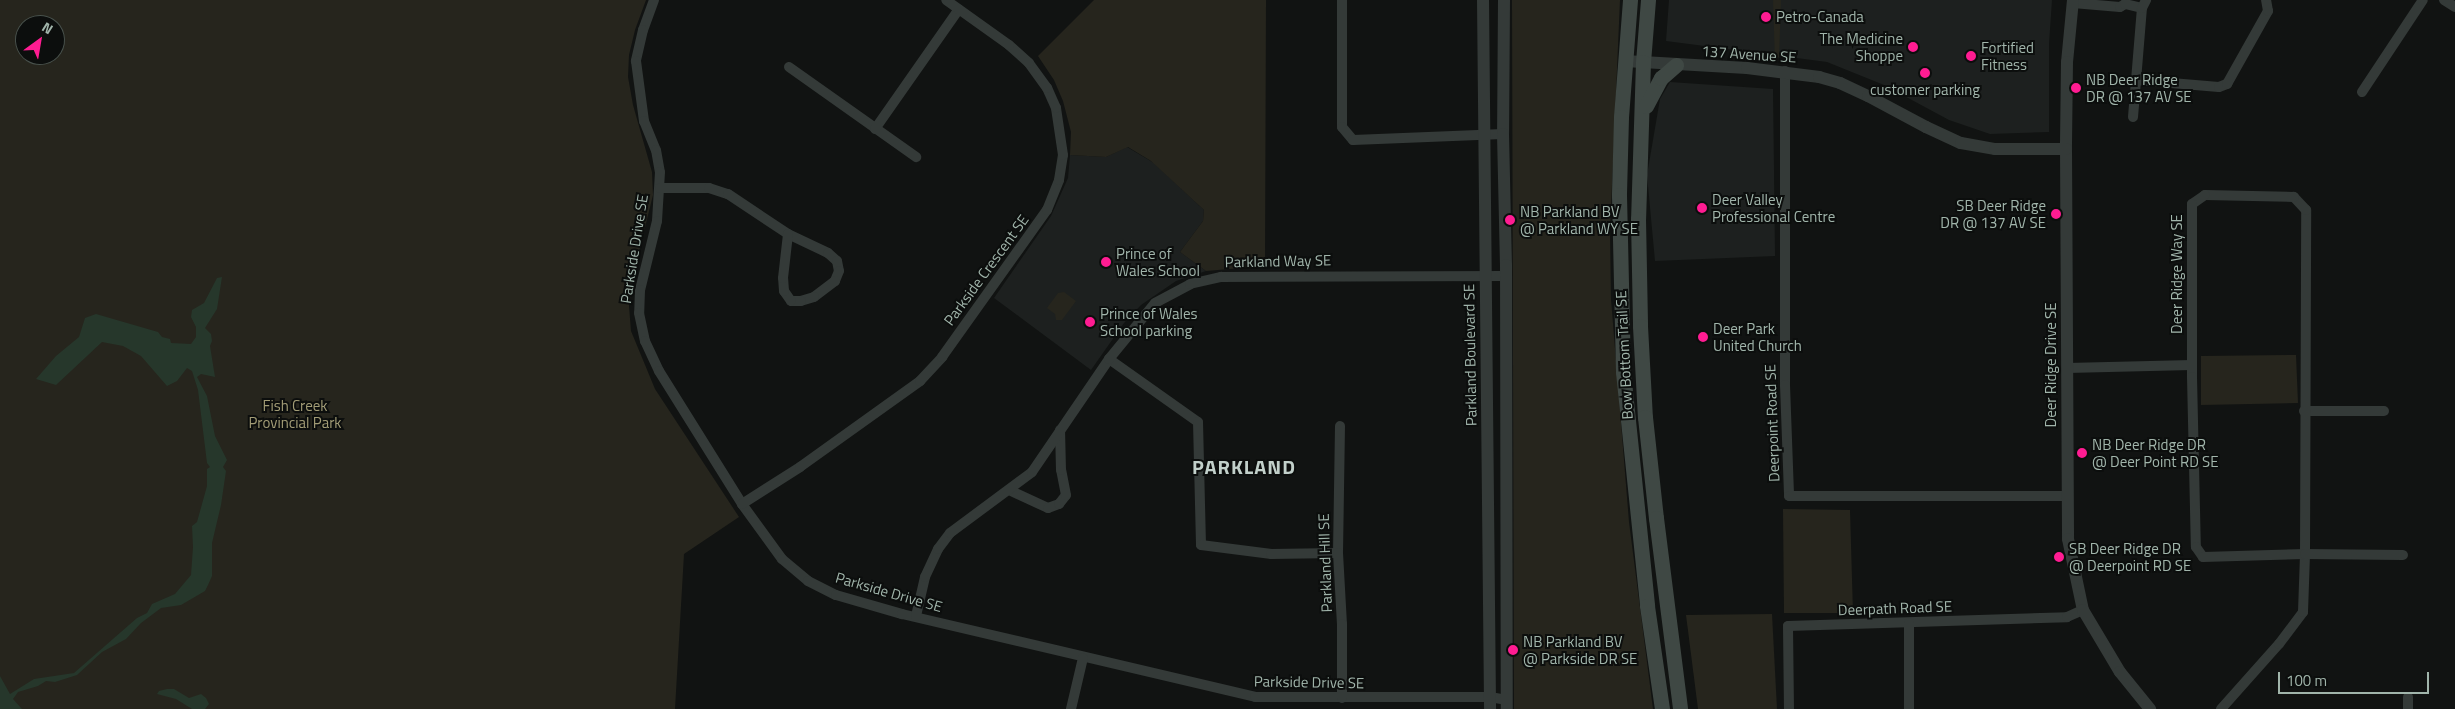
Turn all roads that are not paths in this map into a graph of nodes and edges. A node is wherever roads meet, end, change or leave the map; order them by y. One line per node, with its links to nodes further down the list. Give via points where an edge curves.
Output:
1 (654, 0): 30 (street, Parkside Drive SE, via 642,30 636,61 644,121 656,150)
2 (946, 0): 15 (street, Parkside Crescent SE)
3 (1342, 0): 26 (street, via 1342,127 1353,140)
4 (1483, 0): 26 (street, Parkland Boulevard SE)
5 (1504, 0): 27 (street)
6 (1630, 0): 16 (main road, Bow Bottom Trail SE)
7 (1648, 0): 17 (main road, Bow Bottom Trail SE)
8 (2266, 0): 21 (street, via 2268,12 2227,84 2219,87)
9 (2423, 0): 22 (street)
10 (2444, 0): 14 (street)
11 (2073, 1): 12 (street, via 2120,7); 28 (street, Deer Ridge Drive SE, via 2067,62)
12 (2124, 2): 13 (street)
13 (2144, 4): 21 (street)
14 (2455, 7)
15 (959, 9): 25 (street); 43 (street, Parkside Crescent SE, via 1029,63 1047,88 1056,108 1064,155 1059,180 1047,210 942,357 920,381 800,467)
16 (1625, 61): 17 (street, 137 Avenue SE); 56 (main road, Bow Bottom Trail SE, via 1619,195 1623,372 1647,606)
17 (1643, 62): 18 (street, 137 Avenue SE); 23 (main road, Bow Bottom Trail SE)
18 (1676, 65): 20 (street, 137 Avenue SE); 23 (main road, via 1653,88)
19 (789, 67): 25 (street)
20 (1785, 71): 28 (street, 137 Avenue SE, via 1840,83 1961,143 1995,149); 42 (street, Deerpoint Road SE, via 1785,385 1789,496)
21 (2136, 80): 24 (street)
22 (2362, 92)
23 (1643, 114): 57 (main road, Bow Bottom Trail SE, via 1638,219 1645,417)
24 (2133, 118)
25 (876, 129): 29 (street)
26 (1484, 134): 27 (street); 32 (street, Parkland Boulevard SE)
27 (1503, 134): 33 (street)
28 (2066, 149): 36 (street, Deer Ridge Drive SE)
29 (916, 157)
30 (660, 188): 31 (street, via 709,188 728,194); 43 (street, Parkside Drive SE, via 640,290 639,313 645,341 659,371)
31 (788, 234): 31 (street, via 784,291 791,301 801,301 814,297 835,281 839,271 837,261 828,253)
32 (1485, 275): 33 (street, Parkland Way SE); 34 (street, Parkland Way SE, via 1241,276 1204,280 1155,303); 53 (street, Parkland Boulevard SE)
33 (1505, 276): 54 (street)
34 (1109, 359): 40 (street, Parkland Way SE); 44 (street, via 1198,422 1201,545 1270,554)
35 (2192, 365): 36 (street); 37 (street, Deer Ridge Way SE, via 2192,204 2205,195 2294,197 2306,210); 45 (street, Deer Ridge Way SE, via 2196,547 2204,557)
36 (2067, 368): 42 (street, Deer Ridge Drive SE)
37 (2304, 411): 38 (street); 45 (street, Deer Ridge Way SE)
38 (2384, 411)
39 (1340, 426): 44 (street, Parkland Hill SE)
40 (1060, 430): 41 (street, Parkland Way SE, via 1032,472); 41 (street, via 1061,470 1066,495 1058,504 1048,508)
41 (1009, 490): 48 (street, Parkland Way SE, via 950,533 938,549 925,577)
42 (2068, 496): 47 (street, Deer Ridge Drive SE, via 2068,539)
43 (742, 504): 48 (street, Parkside Drive SE, via 782,558 808,581 836,595)
44 (1338, 554): 51 (street, Parkland Hill SE)
45 (2304, 554): 46 (street); 61 (street, Deer Ridge Way SE, via 2302,612 2279,644)
46 (2403, 555)
47 (2083, 610): 49 (street, Deerpath Road SE, via 2067,617); 60 (street, Deer Ridge Drive SE, via 2120,672)
48 (916, 616): 50 (street, Parkside Drive SE)
49 (1910, 623): 58 (street, Deerpath Road SE, via 1788,626); 59 (street)
50 (1084, 658): 51 (street, Parkside Drive SE, via 1255,697); 55 (street)
51 (1342, 698): 53 (street, Parkside Drive SE)
52 (2408, 698): 62 (street)
53 (1490, 703): 54 (street, Parkside Drive SE)
54 (1507, 704)
55 (1071, 709)
56 (1662, 709)
57 (1680, 709)
58 (1789, 709)
59 (1909, 709)
60 (2150, 709)
61 (2221, 709)
62 (2408, 709)

